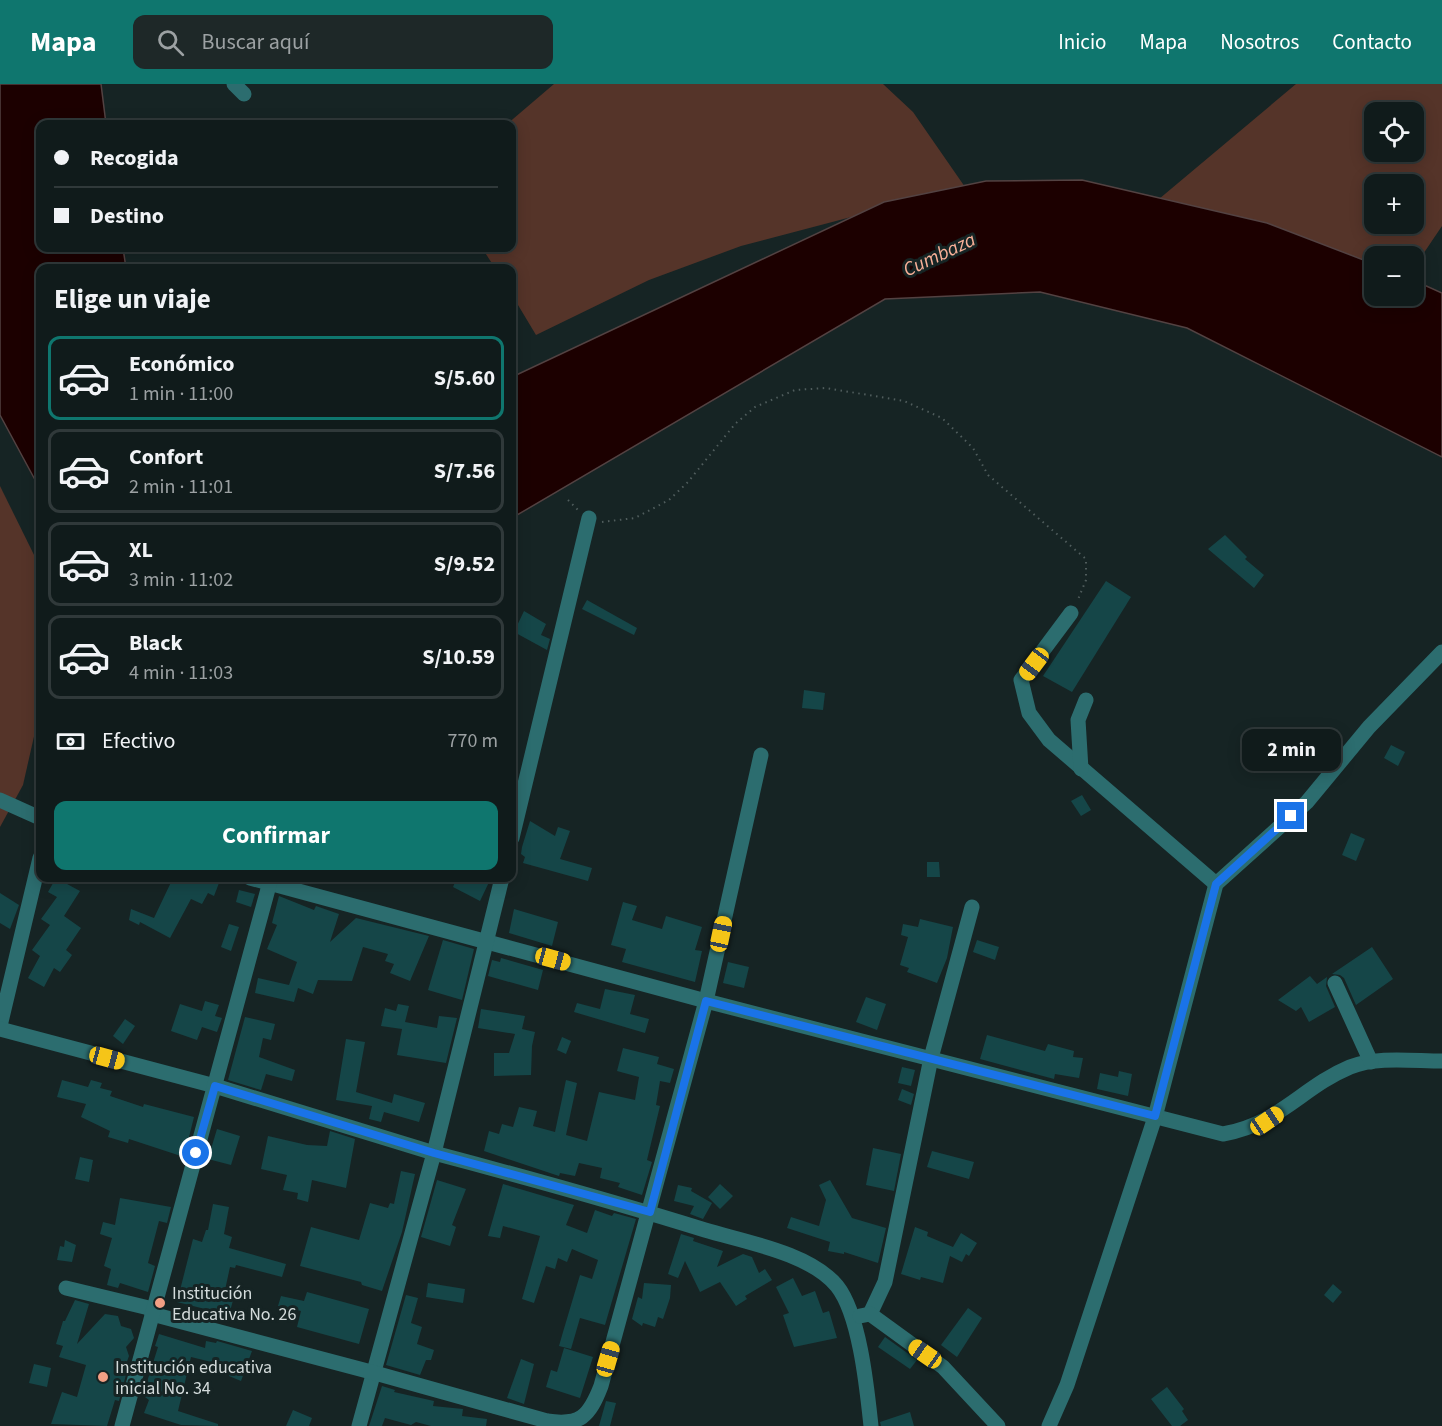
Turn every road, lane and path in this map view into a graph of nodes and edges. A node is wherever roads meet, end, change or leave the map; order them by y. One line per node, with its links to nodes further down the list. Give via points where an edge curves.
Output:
1 (568, 500): 2 (path)
2 (589, 518): 3 (path, via 622,521 664,504 688,482 735,424 755,407 780,395 826,388 880,397 917,406 953,427 973,448 988,475 1086,559 1086,580); 9 (street)
3 (1071, 613): 7 (street, via 1021,680 1029,713 1038,727)
4 (1442, 652): 15 (street, via 1369,727 1307,802)
5 (1086, 700): 7 (street, via 1078,720)
6 (760, 755): 19 (street)
7 (1081, 769): 15 (street)
8 (0, 800): 10 (street)
9 (516, 800)
10 (36, 816)
11 (36, 875): 20 (street)
12 (269, 882): 24 (street)
13 (277, 882): 17 (street)
14 (501, 882): 17 (street)
15 (1216, 884): 25 (street)
16 (972, 907): 21 (street)
17 (488, 941): 19 (street); 26 (street)
18 (1335, 983): 23 (street)
19 (706, 1001): 21 (street); 27 (street)
20 (0, 1027): 24 (street)
21 (931, 1058): 25 (street); 30 (street, via 885,1282)
22 (1442, 1061): 23 (street)
23 (1371, 1062): 25 (street, via 1350,1067 1267,1121 1239,1131 1223,1134)
24 (215, 1086): 26 (street); 29 (street)
25 (1155, 1116): 37 (street, via 1067,1385)
26 (434, 1153): 27 (street); 32 (street)
27 (650, 1212): 31 (street, via 772,1250 822,1271 838,1287); 32 (street, via 601,1386 587,1413 573,1423 498,1409)
28 (66, 1288): 29 (street)
29 (152, 1312): 32 (street); 33 (street)
30 (870, 1314): 31 (street); 36 (street, via 943,1367)
31 (853, 1317): 35 (street)
32 (375, 1372): 34 (street)
33 (122, 1426)
34 (359, 1426)
35 (871, 1426)
36 (998, 1426)
37 (1049, 1426)

